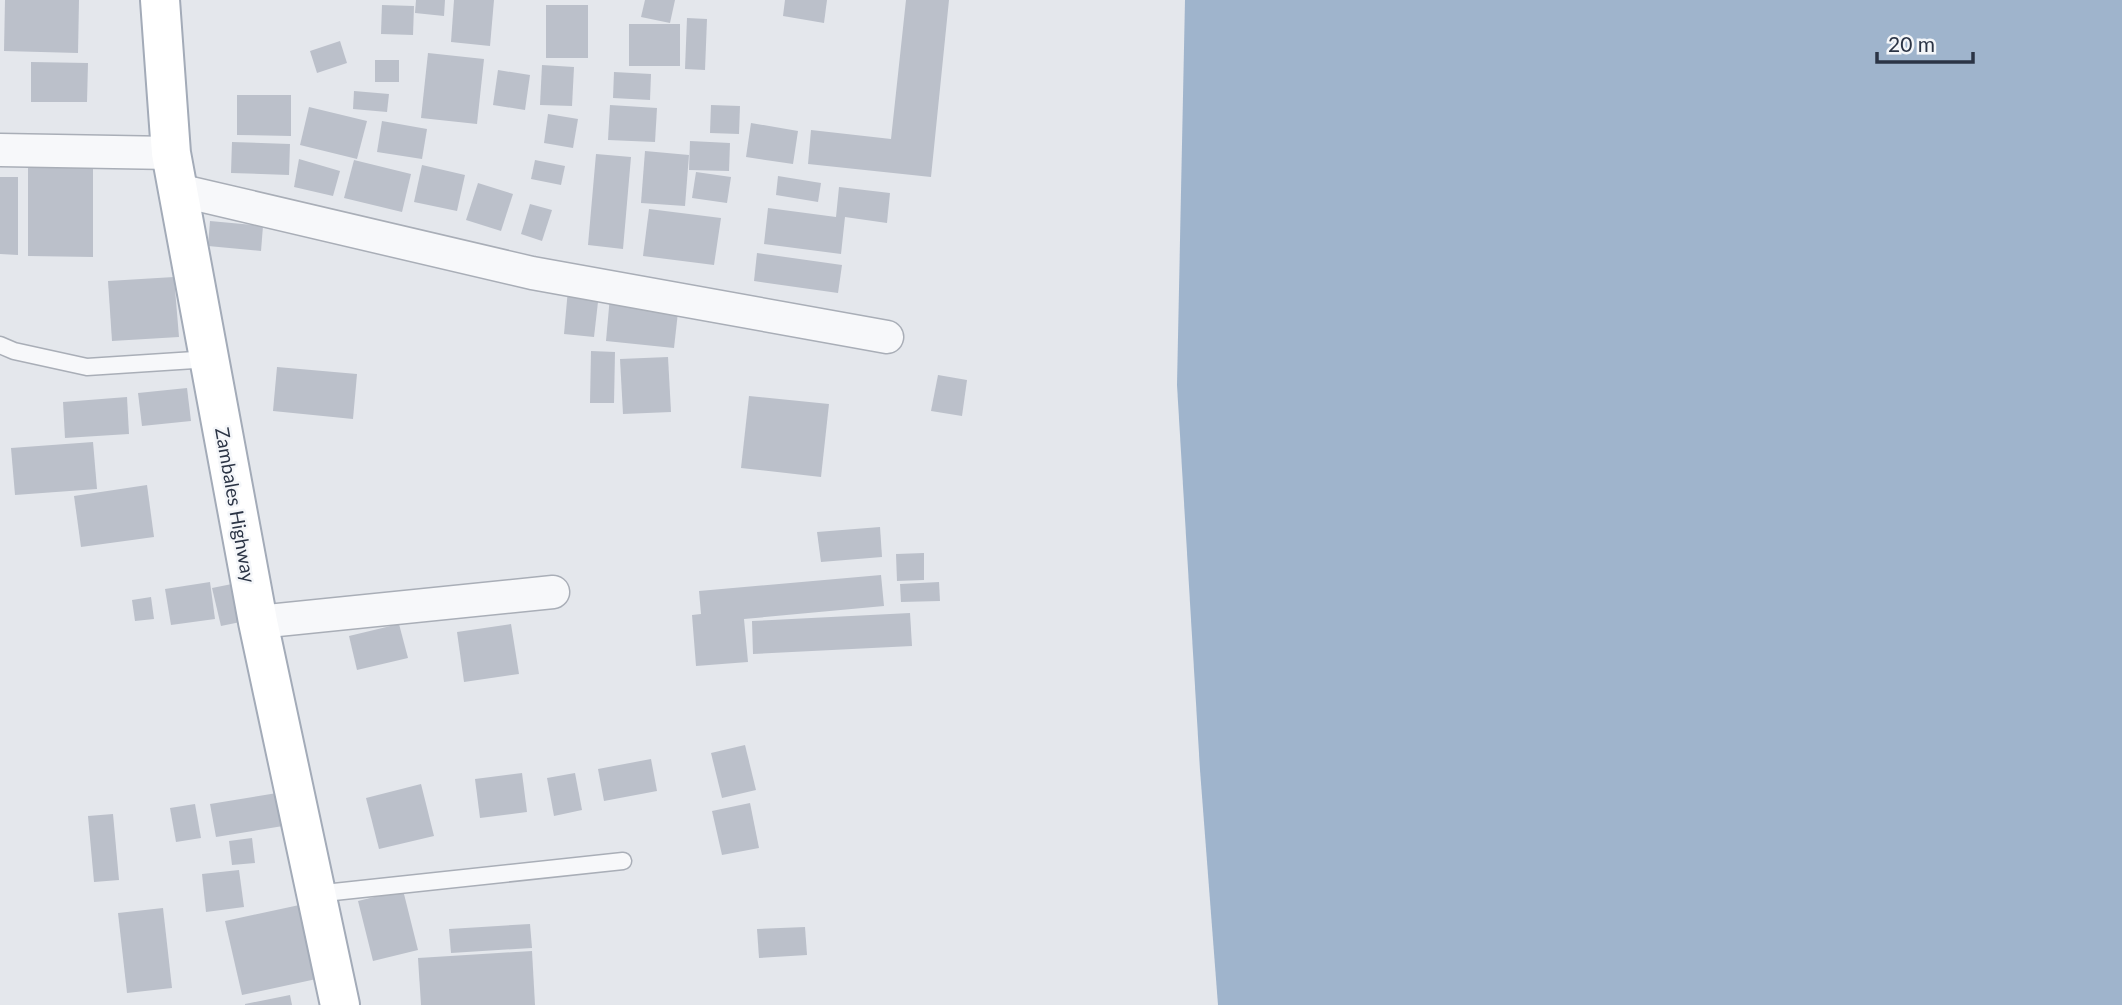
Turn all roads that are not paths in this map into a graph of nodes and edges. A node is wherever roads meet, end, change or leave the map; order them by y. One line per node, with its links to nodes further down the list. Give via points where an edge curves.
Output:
1 (160, 0): 3 (main road, Zambales Highway)
2 (0, 150): 3 (street)
3 (171, 153): 4 (main road, Zambales Highway)
4 (178, 190): 5 (street, via 532,273); 7 (main road, Zambales Highway)
5 (887, 337)
6 (0, 345): 7 (lane, via 87,367)
7 (209, 359): 9 (main road, Zambales Highway)
8 (553, 592): 9 (street)
9 (258, 622): 11 (main road, Zambales Highway)
10 (623, 860): 11 (lane)
11 (315, 894): 12 (main road, Zambales Highway)
12 (340, 1005)

